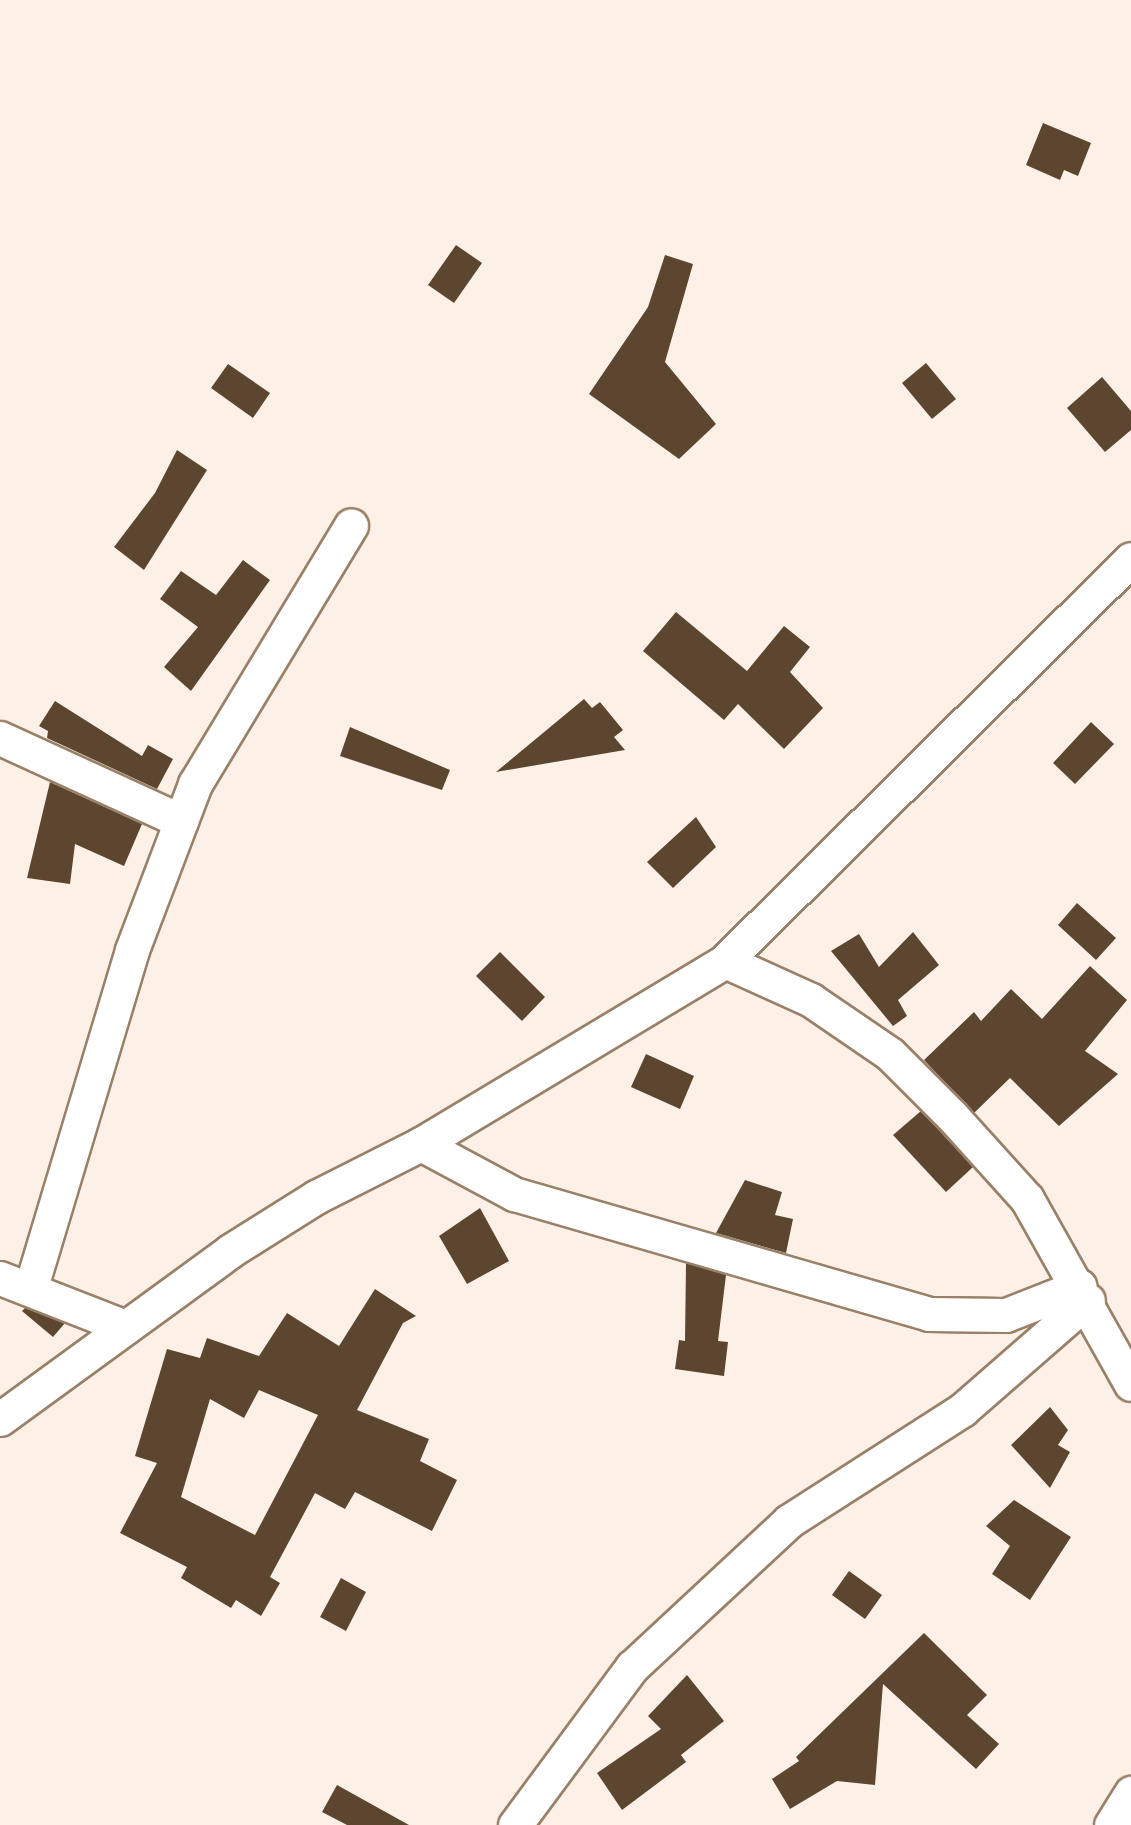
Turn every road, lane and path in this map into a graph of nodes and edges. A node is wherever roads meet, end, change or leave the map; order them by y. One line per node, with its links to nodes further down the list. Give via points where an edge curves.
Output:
1 (351, 525): 4 (street, via 195,784)
2 (1131, 559): 5 (street)
3 (0, 738): 4 (street)
4 (181, 821): 8 (street, via 132,950)
5 (725, 961): 6 (street); 9 (street, via 811,1000 890,1054 1028,1199)
6 (421, 1144): 9 (street, via 514,1194 929,1314 1006,1315); 10 (street, via 316,1197)
7 (0, 1278): 8 (street)
8 (31, 1287): 10 (street)
9 (1084, 1293): 11 (street); 14 (street, via 962,1410 789,1521 632,1667)
10 (126, 1327): 12 (street)
11 (1131, 1384)
12 (0, 1419)
13 (1131, 1793): 15 (street)
14 (515, 1825)
15 (1111, 1825)

